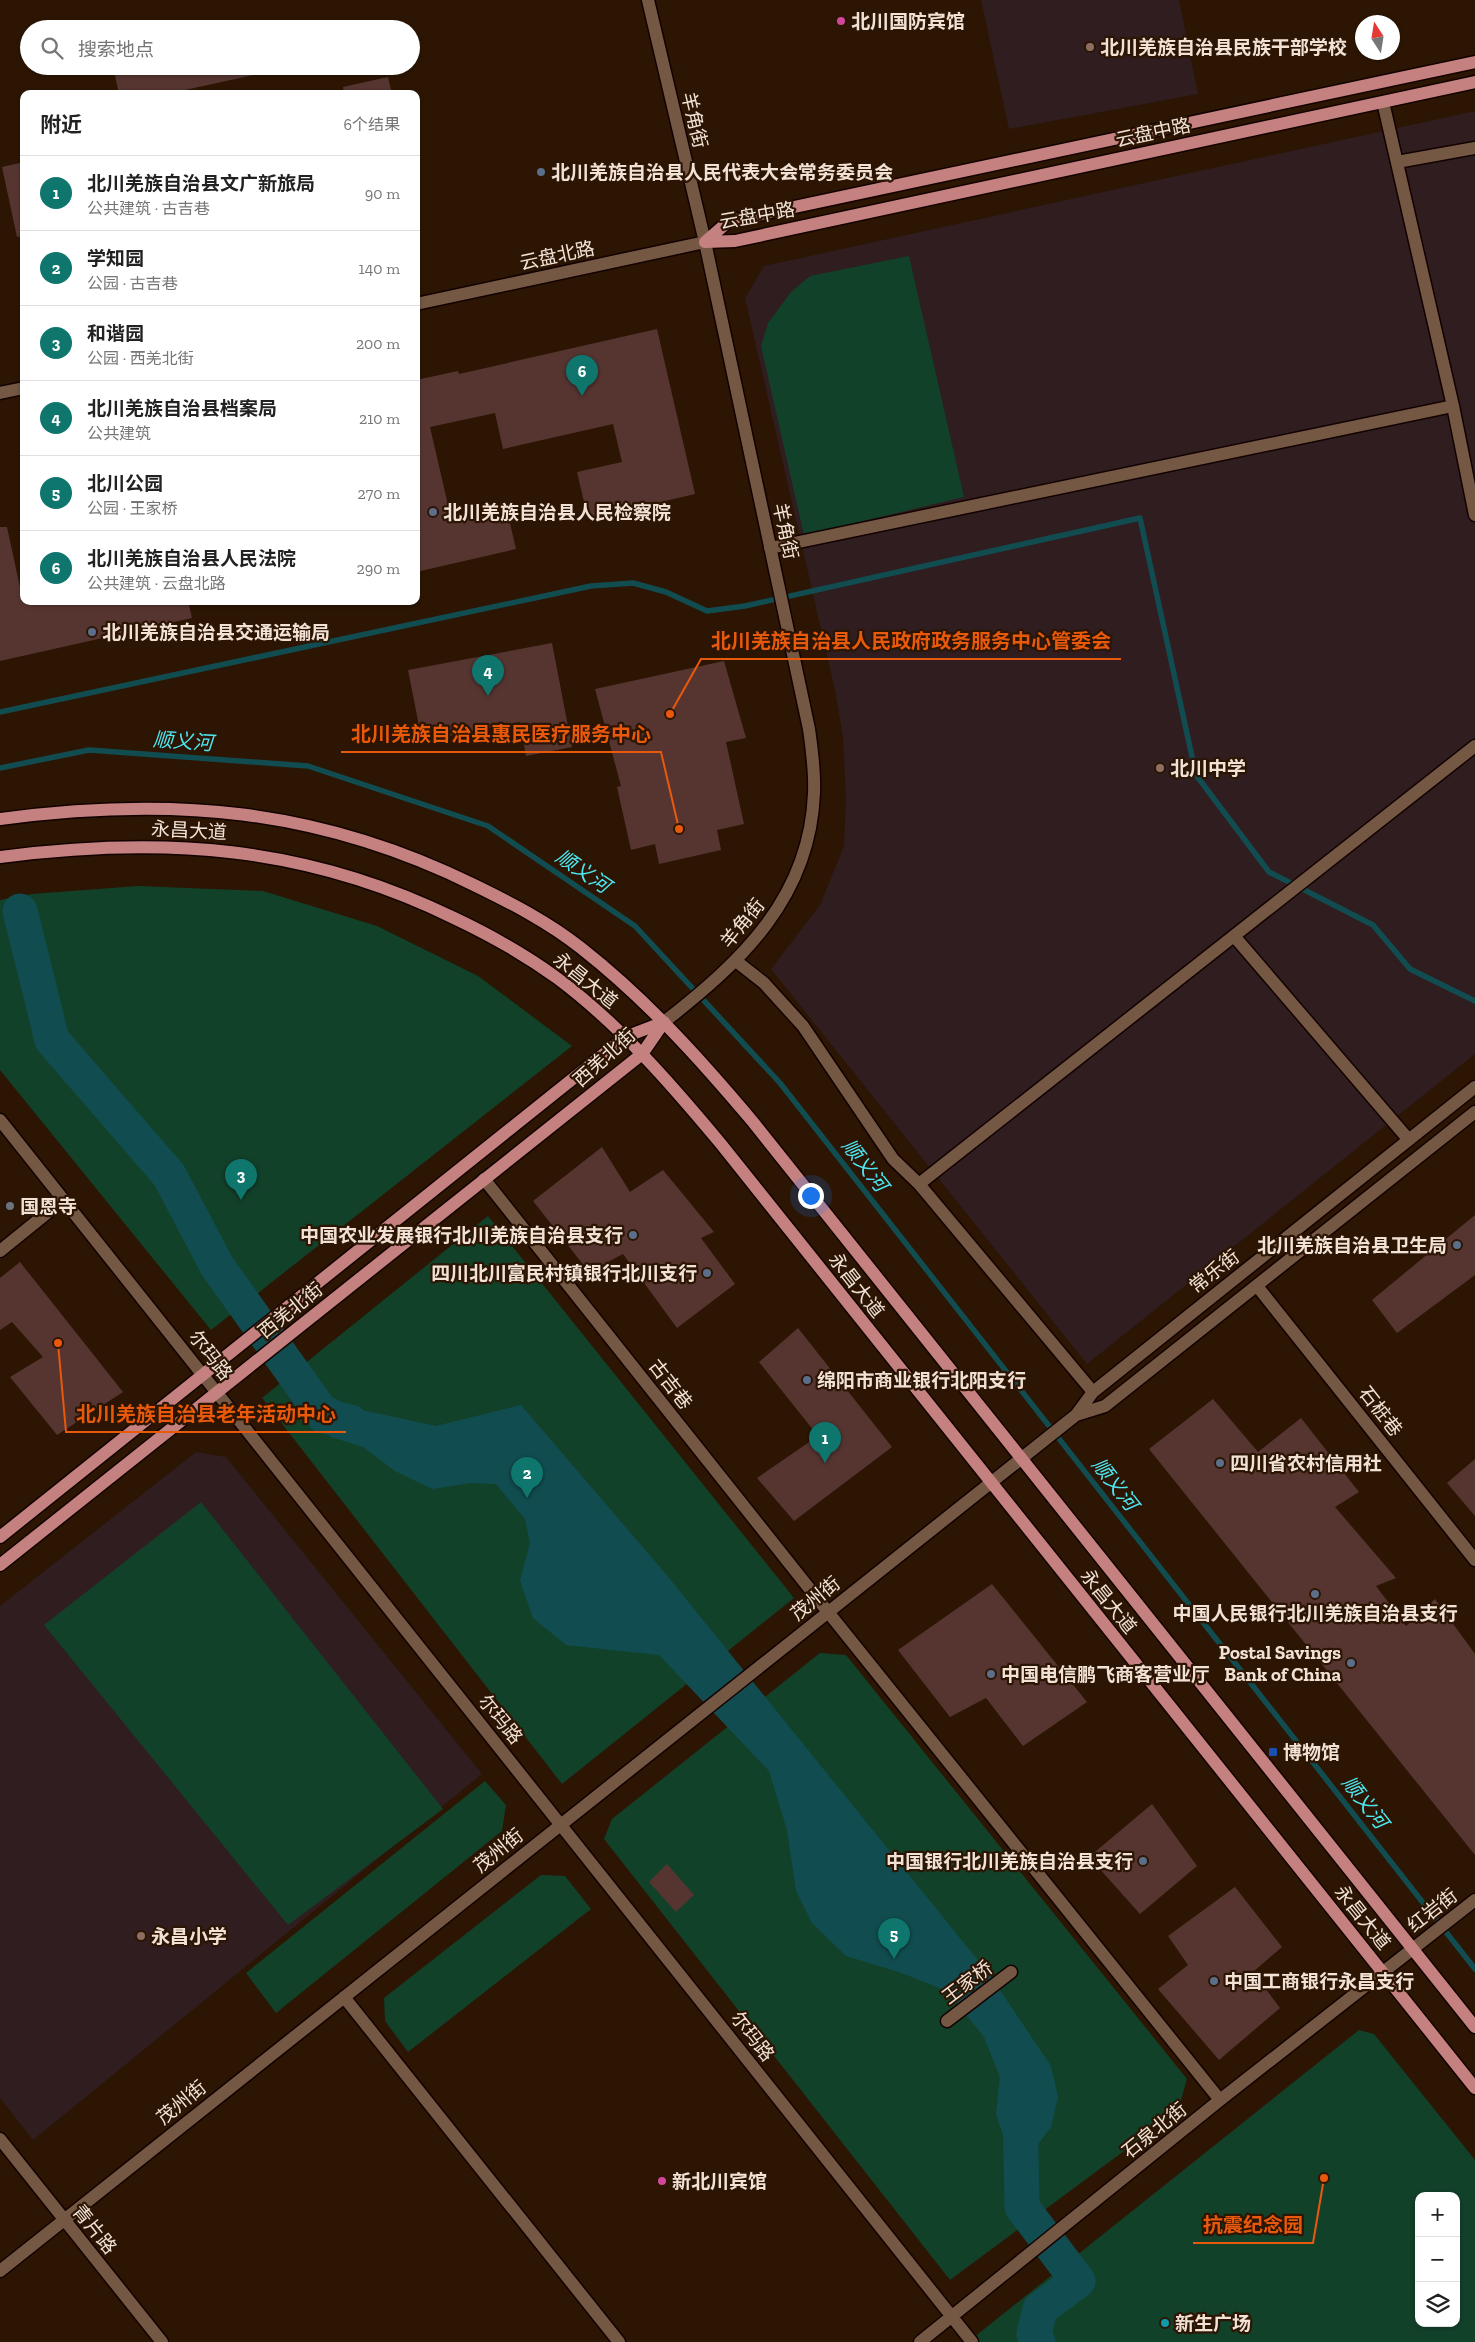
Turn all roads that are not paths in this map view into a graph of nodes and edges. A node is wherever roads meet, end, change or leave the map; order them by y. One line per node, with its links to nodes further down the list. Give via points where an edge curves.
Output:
1 (648, 0): 7 (street, 羊角街)
2 (1475, 62): 7 (main road, 云盘中路, via 729,221)
3 (1475, 82): 4 (main road, 云盘中路)
4 (1383, 102): 6 (street); 7 (main road, 云盘中路, via 735,241)
5 (1475, 148): 6 (street)
6 (1397, 162): 11 (street)
7 (705, 242): 8 (street, 云盘北路); 13 (street, 羊角街)
8 (420, 303)
9 (20, 389): 10 (street)
10 (0, 393)
11 (1453, 406): 12 (street); 13 (street)
12 (1475, 515)
13 (770, 548): 18 (street, 羊角街, via 813,758 814,793 811,826 790,890 771,920)
14 (1475, 746): 17 (street)
15 (0, 819): 19 (main road, 永昌大道, via 110,808 173,808 260,816 351,836 409,855 523,909 580,947)
16 (0, 857): 20 (main road, 永昌大道, via 112,847 171,846 263,855 340,873 395,890 504,942 557,978)
17 (1234, 936): 25 (street); 27 (street)
18 (736, 961): 19 (street, 羊角街); 27 (street, via 764,984 803,1026 892,1159)
19 (664, 1022): 20 (main road, 西羌北街); 21 (main road, 西羌北街); 35 (main road, 永昌大道, via 753,1122)
20 (625, 1038): 21 (main road, 永昌大道); 31 (main road, 西羌北街)
21 (642, 1054): 26 (main road, 西羌北街); 36 (main road, 永昌大道, via 668,1079 722,1144)
22 (1475, 1087): 25 (street, 常乐街)
23 (1475, 1112): 30 (street, 常乐街)
24 (0, 1120): 28 (street, 尔玛路)
25 (1409, 1140): 32 (street, 常乐街)
26 (484, 1179): 33 (main road, 西羌北街); 40 (street, 古吉巷)
27 (918, 1184): 32 (street)
28 (63, 1200): 29 (street); 31 (street, 尔玛路)
29 (0, 1251)
30 (1257, 1286): 34 (street, 常乐街, via 1105,1406); 38 (street, 石桩巷)
31 (202, 1374): 33 (street, 尔玛路); 37 (main road, 西羌北街)
32 (1093, 1392): 34 (street, 常乐街)
33 (217, 1393): 39 (main road, 西羌北街); 41 (street, 尔玛路)
34 (1076, 1415): 35 (street, 常乐街)
35 (1020, 1459): 36 (street, 茂州街); 43 (main road, 永昌大道)
36 (990, 1482): 40 (street, 茂州街); 45 (main road, 永昌大道)
37 (0, 1537)
38 (1475, 1560)
39 (0, 1565)
40 (828, 1612): 41 (street, 茂州街); 50 (street, 古吉巷)
41 (560, 1824): 46 (street, 茂州街); 54 (street, 尔玛路)
42 (1470, 1904): 43 (street, 红岩街)
43 (1413, 1949): 45 (street, 石泉北街); 48 (main road, 永昌大道)
44 (1011, 1972): 47 (street, 王家桥)
45 (1384, 1973): 49 (main road, 永昌大道); 50 (street, 石泉北街)
46 (344, 1997): 52 (street, 茂州街); 56 (street)
47 (947, 2021)
48 (1475, 2027)
49 (1475, 2088)
50 (1220, 2100): 54 (street, 石泉北街)
51 (0, 2139): 52 (street, 青片路)
52 (64, 2220): 53 (street, 茂州街); 55 (street, 青片路)
53 (0, 2271)
54 (952, 2317): 57 (street, 石泉北街); 58 (street, 尔玛路)
55 (162, 2342)
56 (619, 2342)
57 (920, 2342)
58 (972, 2342)

